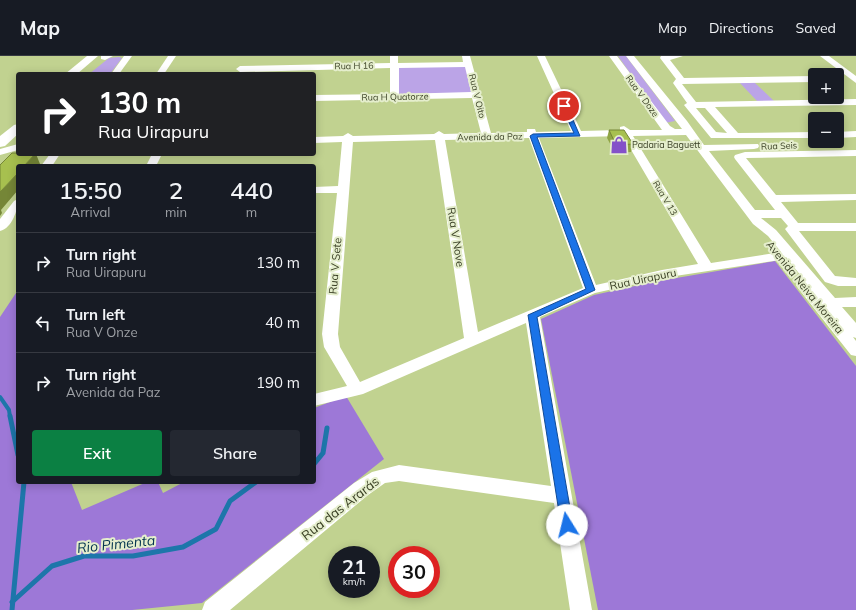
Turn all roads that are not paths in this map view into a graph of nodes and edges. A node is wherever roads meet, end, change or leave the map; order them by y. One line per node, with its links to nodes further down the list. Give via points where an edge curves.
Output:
1 (93, 56): 14 (main road)
2 (106, 56): 3 (street); 15 (main road)
3 (117, 56)
4 (128, 56): 16 (street)
5 (172, 56): 17 (street)
6 (541, 56): 39 (street)
7 (614, 56): 36 (street, Rua V Doze)
8 (630, 56): 24 (street, Avenida Neiva Moreira)
9 (679, 56): 23 (street, via 664,58)
10 (824, 56): 22 (street)
11 (467, 60): 12 (street, Rua H 16); 26 (street, Rua V Oito)
12 (395, 61): 13 (street, Rua H 16); 27 (street)
13 (240, 68)
14 (73, 72)
15 (86, 72)
16 (116, 72)
17 (161, 72)
18 (808, 79): 21 (street)
19 (844, 79): 22 (street)
20 (734, 80): 21 (street); 23 (street); 33 (street)
21 (755, 80): 30 (street)
22 (855, 80)
23 (682, 81): 25 (street, via 677,83)
24 (661, 94): 25 (street); 37 (street, Avenida Neiva Moreira)
25 (685, 94): 31 (street)
26 (476, 95): 27 (street, Rua H Quatorze); 43 (street, Rua V Oito)
27 (395, 97): 28 (street, Rua H Quatorze)
28 (316, 98)
29 (856, 102): 30 (street)
30 (778, 103): 33 (street)
31 (693, 104): 32 (street); 48 (street, via 689,106 712,135)
32 (707, 104): 33 (street); 48 (street)
33 (755, 104)
34 (16, 117): 35 (main road)
35 (0, 130)
36 (670, 130): 37 (street, Avenida da Paz); 38 (street, Avenida da Paz)
37 (688, 130): 54 (street, Avenida Neiva Moreira)
38 (625, 132): 39 (street, Avenida da Paz); 67 (street, Rua V 13)
39 (577, 133): 40 (street, Avenida da Paz)
40 (532, 134): 43 (street, Avenida da Paz); 69 (street)
41 (856, 134): 45 (street)
42 (16, 135): 51 (main road)
43 (486, 135): 47 (street, Avenida da Paz)
44 (808, 135): 48 (street)
45 (844, 135)
46 (316, 136): 49 (street, Avenida da Paz)
47 (440, 136): 49 (street, Avenida da Paz); 74 (street, Rua V Nove)
48 (735, 136)
49 (347, 138): 50 (street, Avenida da Paz); 57 (street, Rua V Sete)
50 (316, 140)
51 (0, 143)
52 (856, 143): 54 (street, Rua Seis)
53 (16, 148): 55 (street)
54 (701, 148): 62 (street, Avenida Neiva Moreira)
55 (0, 152)
56 (856, 153): 61 (street, via 740,156)
57 (342, 189): 58 (street); 76 (street, Rua V Sete, via 330,334 332,347)
58 (316, 190)
59 (856, 197): 61 (street)
60 (16, 206): 63 (street)
61 (773, 208): 62 (street); 64 (street)
62 (752, 214): 66 (street, Avenida Neiva Moreira, via 762,234); 71 (street, Avenida Neiva Moreira, via 772,233)
63 (0, 227)
64 (795, 227): 65 (street); 68 (street, via 791,228 791,231 830,278 840,282)
65 (856, 227)
66 (780, 256): 67 (street, Rua Uirapuru); 71 (street, Avenida Neiva Moreira)
67 (706, 266): 69 (street, Rua Uirapuru)
68 (856, 282)
69 (591, 290): 72 (street, Rua Uirapuru)
70 (856, 302): 71 (street)
71 (825, 303): 73 (street, Avenida Neiva Moreira); 75 (street, Avenida Neiva Moreira)
72 (532, 315): 74 (street, Rua Uirapuru); 78 (street)
73 (856, 333)
74 (472, 340): 76 (street, Rua Uirapuru)
75 (856, 351)
76 (357, 390): 77 (street, Rua Uirapuru)
77 (316, 400)
78 (562, 496): 79 (street, Rua das Ararás, via 399,473 376,477); 80 (street)
79 (212, 610)
80 (581, 610)

